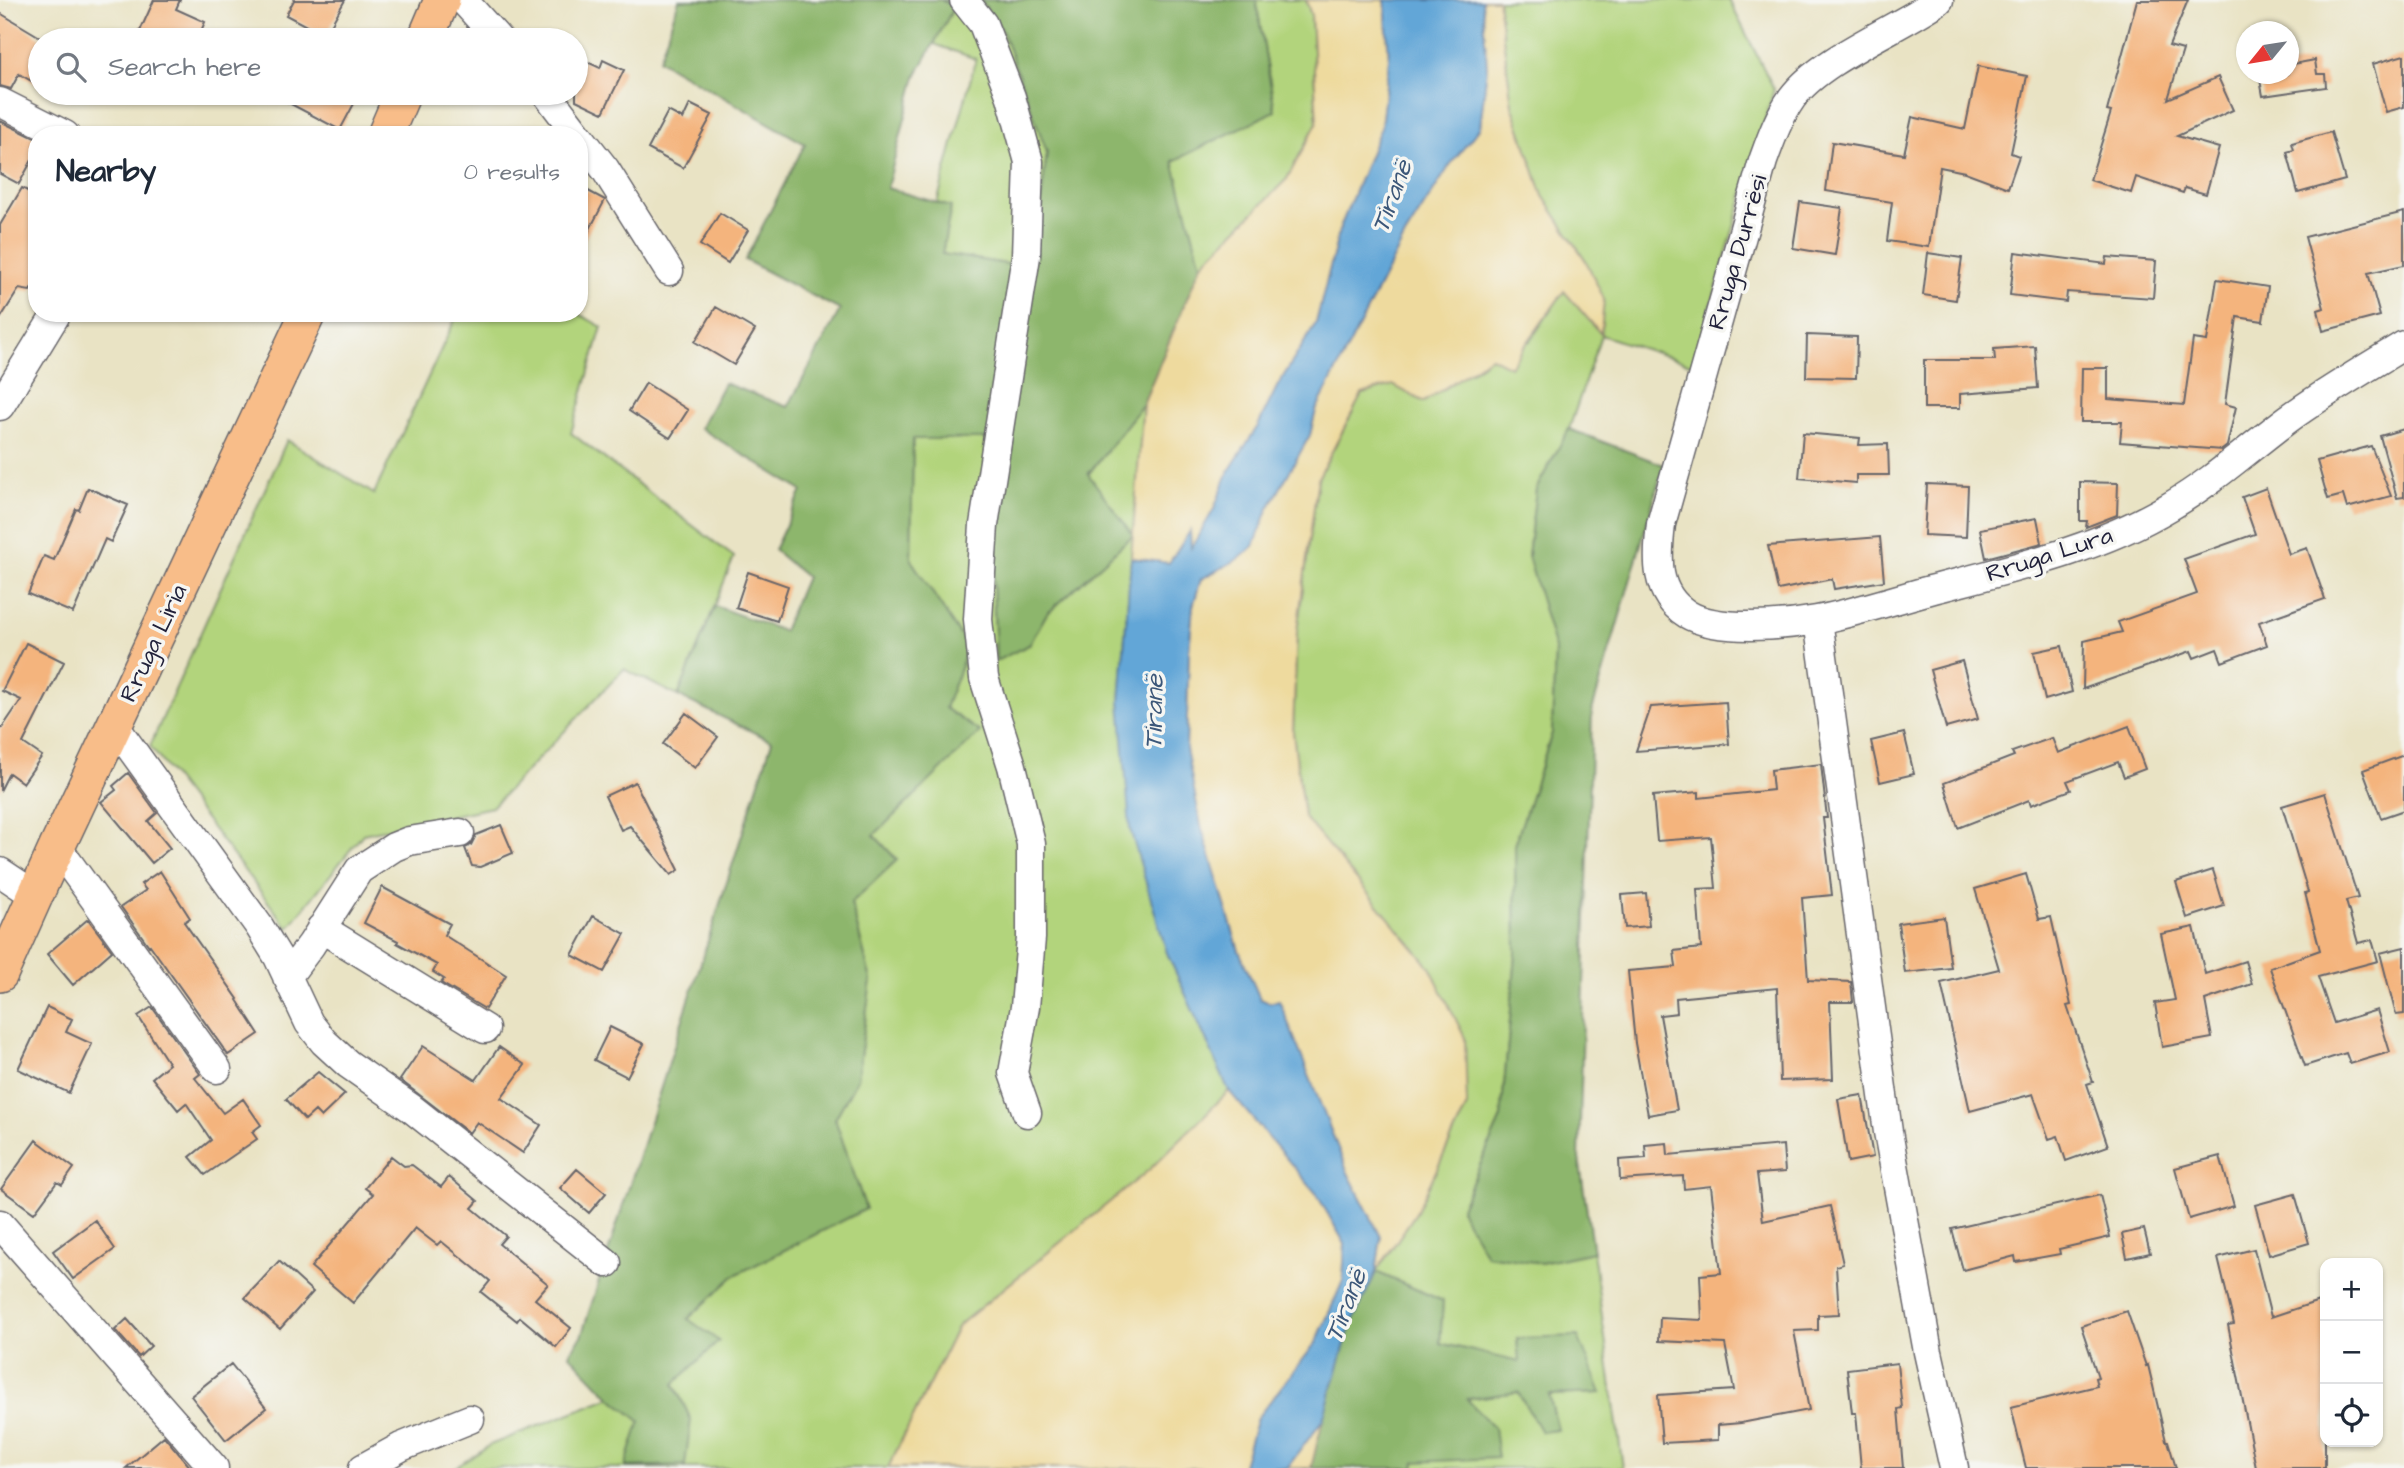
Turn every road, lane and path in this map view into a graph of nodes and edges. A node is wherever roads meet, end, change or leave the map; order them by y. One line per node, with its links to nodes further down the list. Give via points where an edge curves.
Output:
1 (442, 0): 5 (main road)
2 (463, 0): 6 (street)
3 (964, 0): 31 (street, via 982,24 1007,84 1029,162 1026,256 984,525 978,619 984,678 1031,844 1031,938 1013,1073)
4 (1939, 0): 19 (street, Rruga Durrësi, via 1821,70 1794,96 1777,123 1661,524 1657,560)
5 (430, 28)
6 (488, 28)
7 (0, 102): 10 (street)
8 (398, 105): 11 (main road)
9 (555, 105): 12 (street)
10 (47, 126)
11 (389, 126)
12 (572, 126)
13 (588, 147): 14 (street)
14 (669, 271)
15 (51, 322): 18 (street)
16 (304, 322): 21 (main road, Rruga Liria)
17 (2404, 345): 20 (street, Rruga Lura, via 2297,413 2169,508 2118,533 1990,575)
18 (0, 406)
19 (1662, 583): 20 (street, Rruga Lura, via 1673,602 1702,622 1721,626)
20 (1818, 620): 37 (street, via 1888,1132 1925,1339)
21 (114, 725): 23 (main road, Rruga Liria); 28 (street, via 259,926)
22 (460, 833): 26 (street, via 409,841 378,856 359,870)
23 (57, 847): 25 (main road, Rruga Liria); 30 (street)
24 (0, 872): 25 (street)
25 (36, 895): 27 (main road, Rruga Liria)
26 (321, 928): 28 (street); 29 (street)
27 (0, 974)
28 (287, 976): 33 (street, via 309,1023 348,1064)
29 (485, 1029)
30 (217, 1069)
31 (1027, 1112)
32 (0, 1224): 35 (street)
33 (607, 1263)
34 (470, 1419): 36 (street)
35 (214, 1468)
36 (363, 1468)
37 (1954, 1468)

